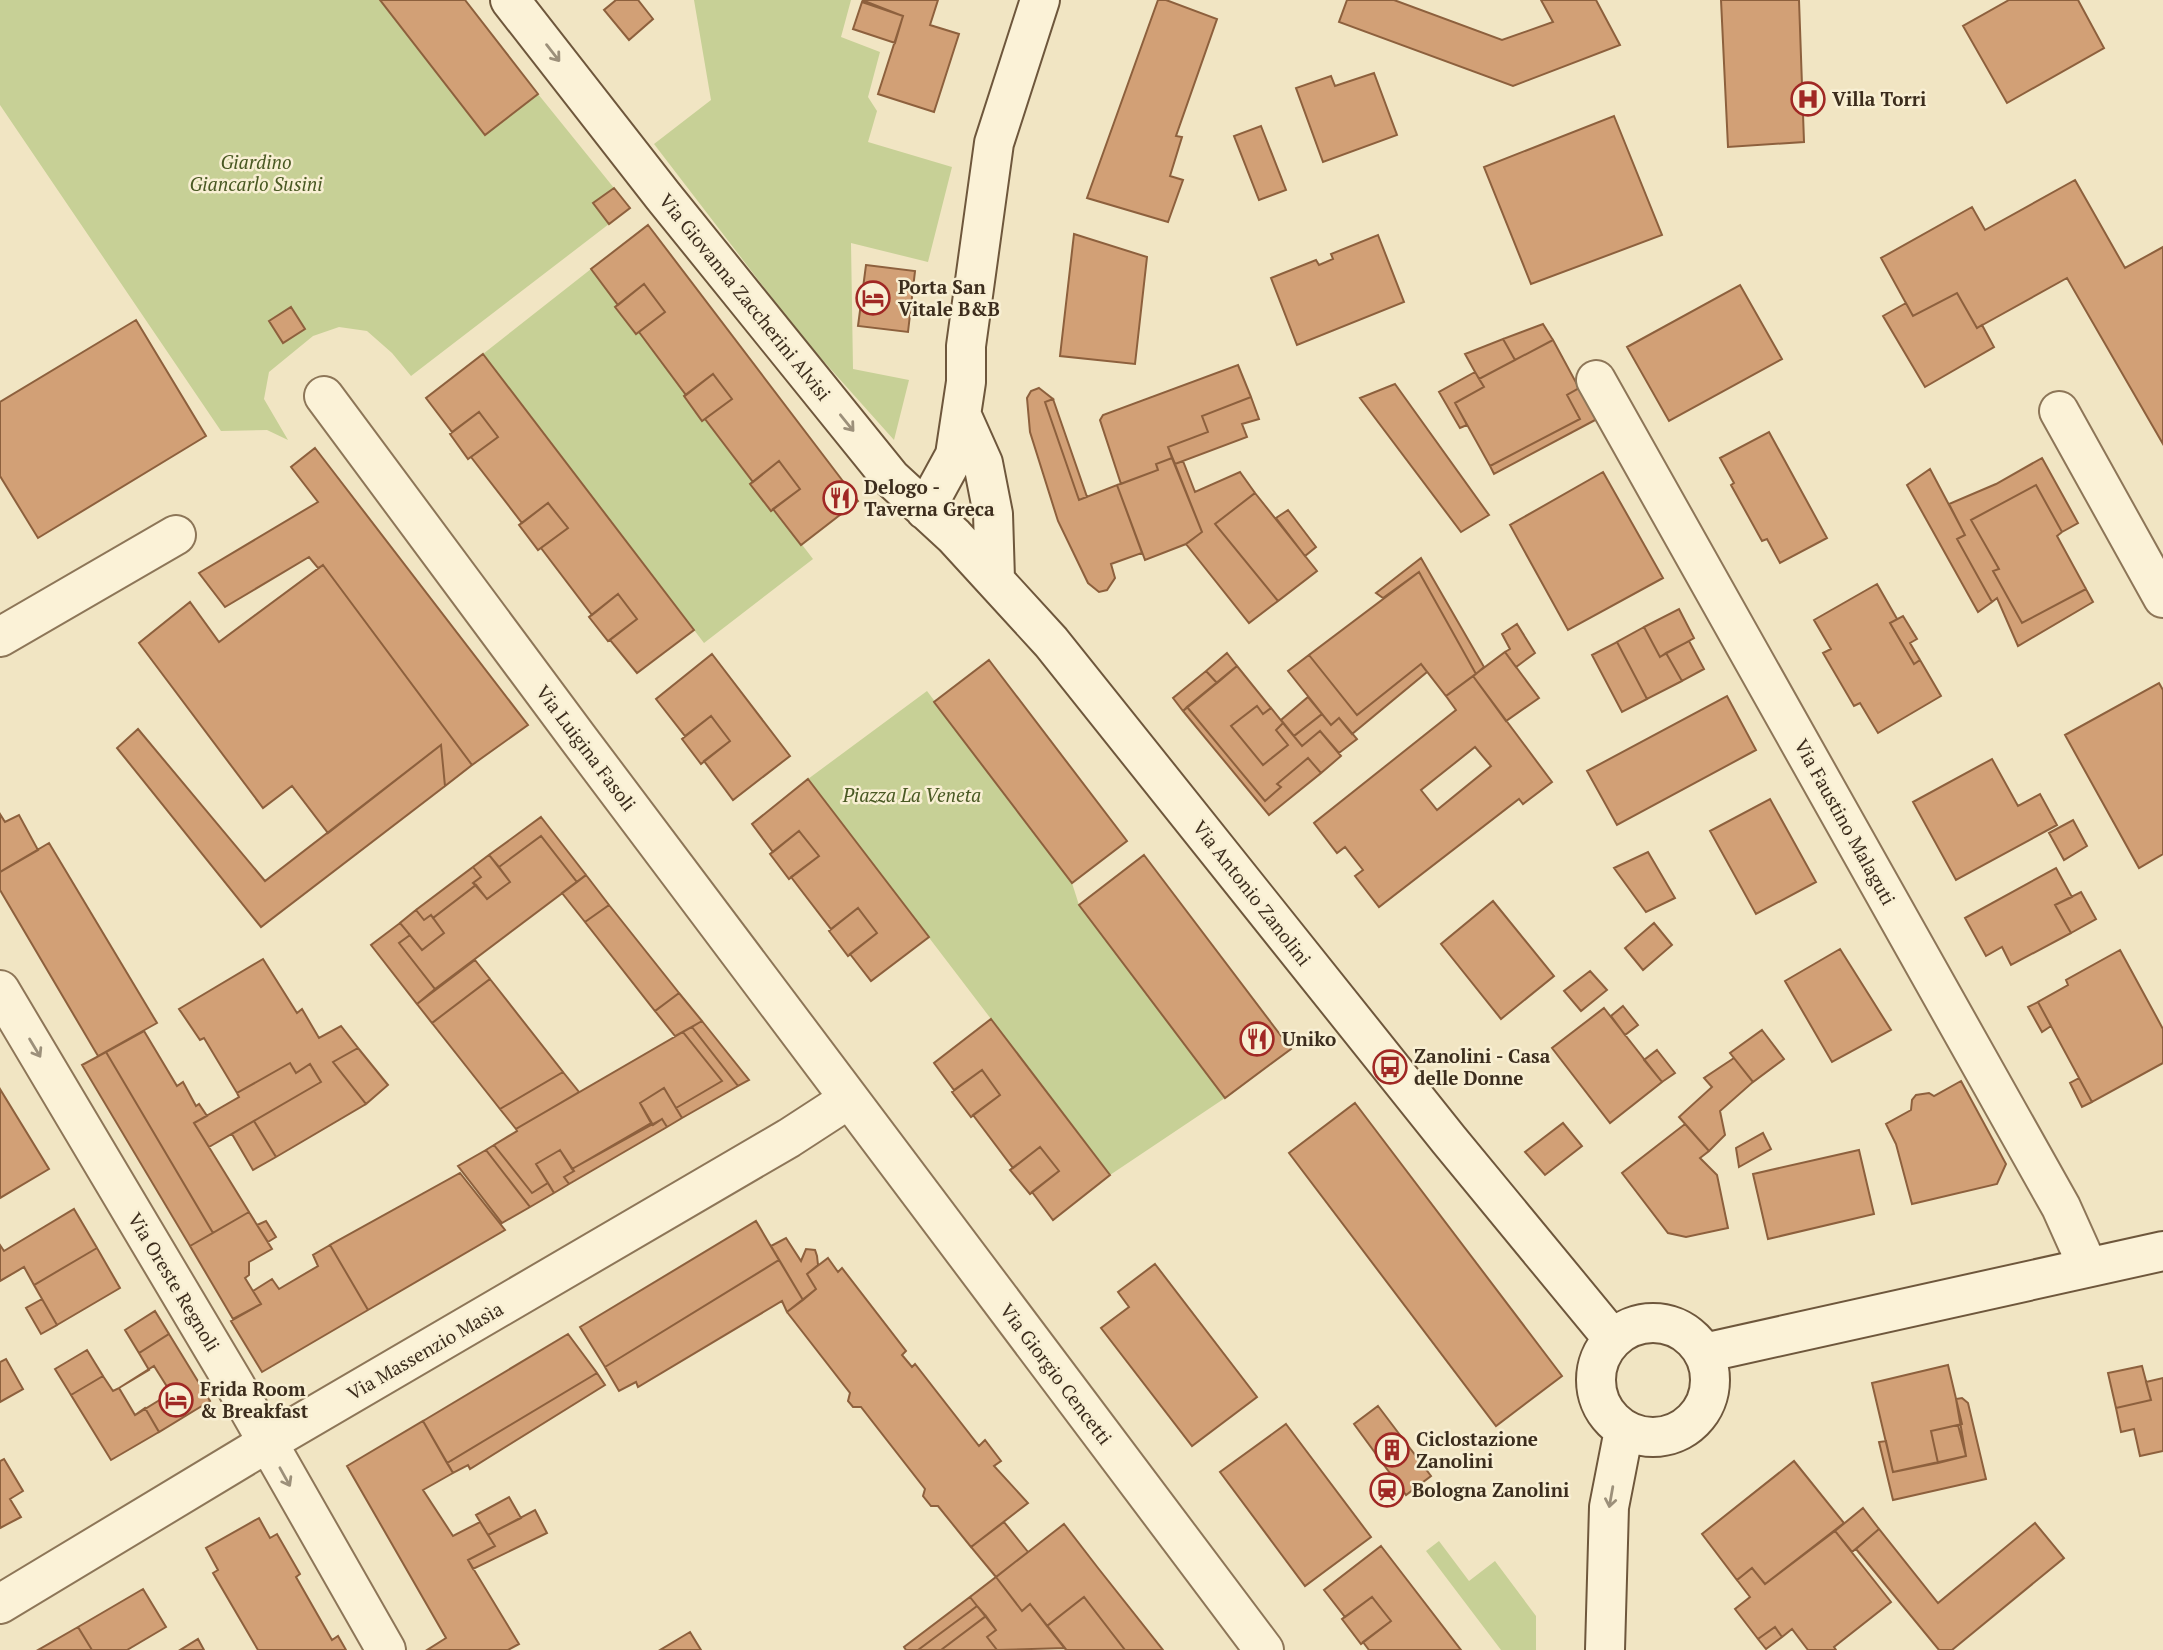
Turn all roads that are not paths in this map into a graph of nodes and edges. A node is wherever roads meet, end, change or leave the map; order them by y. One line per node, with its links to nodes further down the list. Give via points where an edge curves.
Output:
1 (510, 0): 7 (street, Via Giovanna Zaccherini Alvisi, one-way to 7, via 873,456)
2 (1040, 0): 6 (street, via 994,144 966,346)
3 (1596, 380): 15 (street, Via Faustino Malaguti, via 2061,1207)
4 (324, 396): 13 (street, Via Luigina Fasoli)
5 (2059, 411): 10 (street)
6 (962, 416): 7 (street, via 955,455); 9 (street, via 984,463 993,513)
7 (925, 510): 9 (street, Via Giovanna Zaccherini Alvisi)
8 (176, 535): 11 (street)
9 (995, 579): 16 (street, Via Antonio Zanolini, via 1051,642)
10 (2163, 598)
11 (0, 637)
12 (0, 990): 19 (street, Via Oreste Regnoli, one-way to 19)
13 (849, 1099): 19 (street, Via Massenzio Masìa, via 789,1139); 22 (street, Via Giorgio Cencetti)
14 (2163, 1251): 15 (street)
15 (2088, 1267): 17 (street)
16 (1613, 1339): 17 (street, via 1628,1328 1663,1324 1687,1334); 18 (street, via 1595,1380 1603,1408)
17 (1704, 1353): 18 (street, via 1710,1390 1693,1422 1660,1437 1641,1437)
18 (1624, 1430): 23 (street, one-way to 23, via 1609,1507)
19 (267, 1443): 20 (street, Via Massenzio Masìa); 21 (street, Via Oreste Regnoli, one-way to 21)
20 (1, 1604)
21 (386, 1650)
22 (1264, 1650)
23 (1605, 1650)

